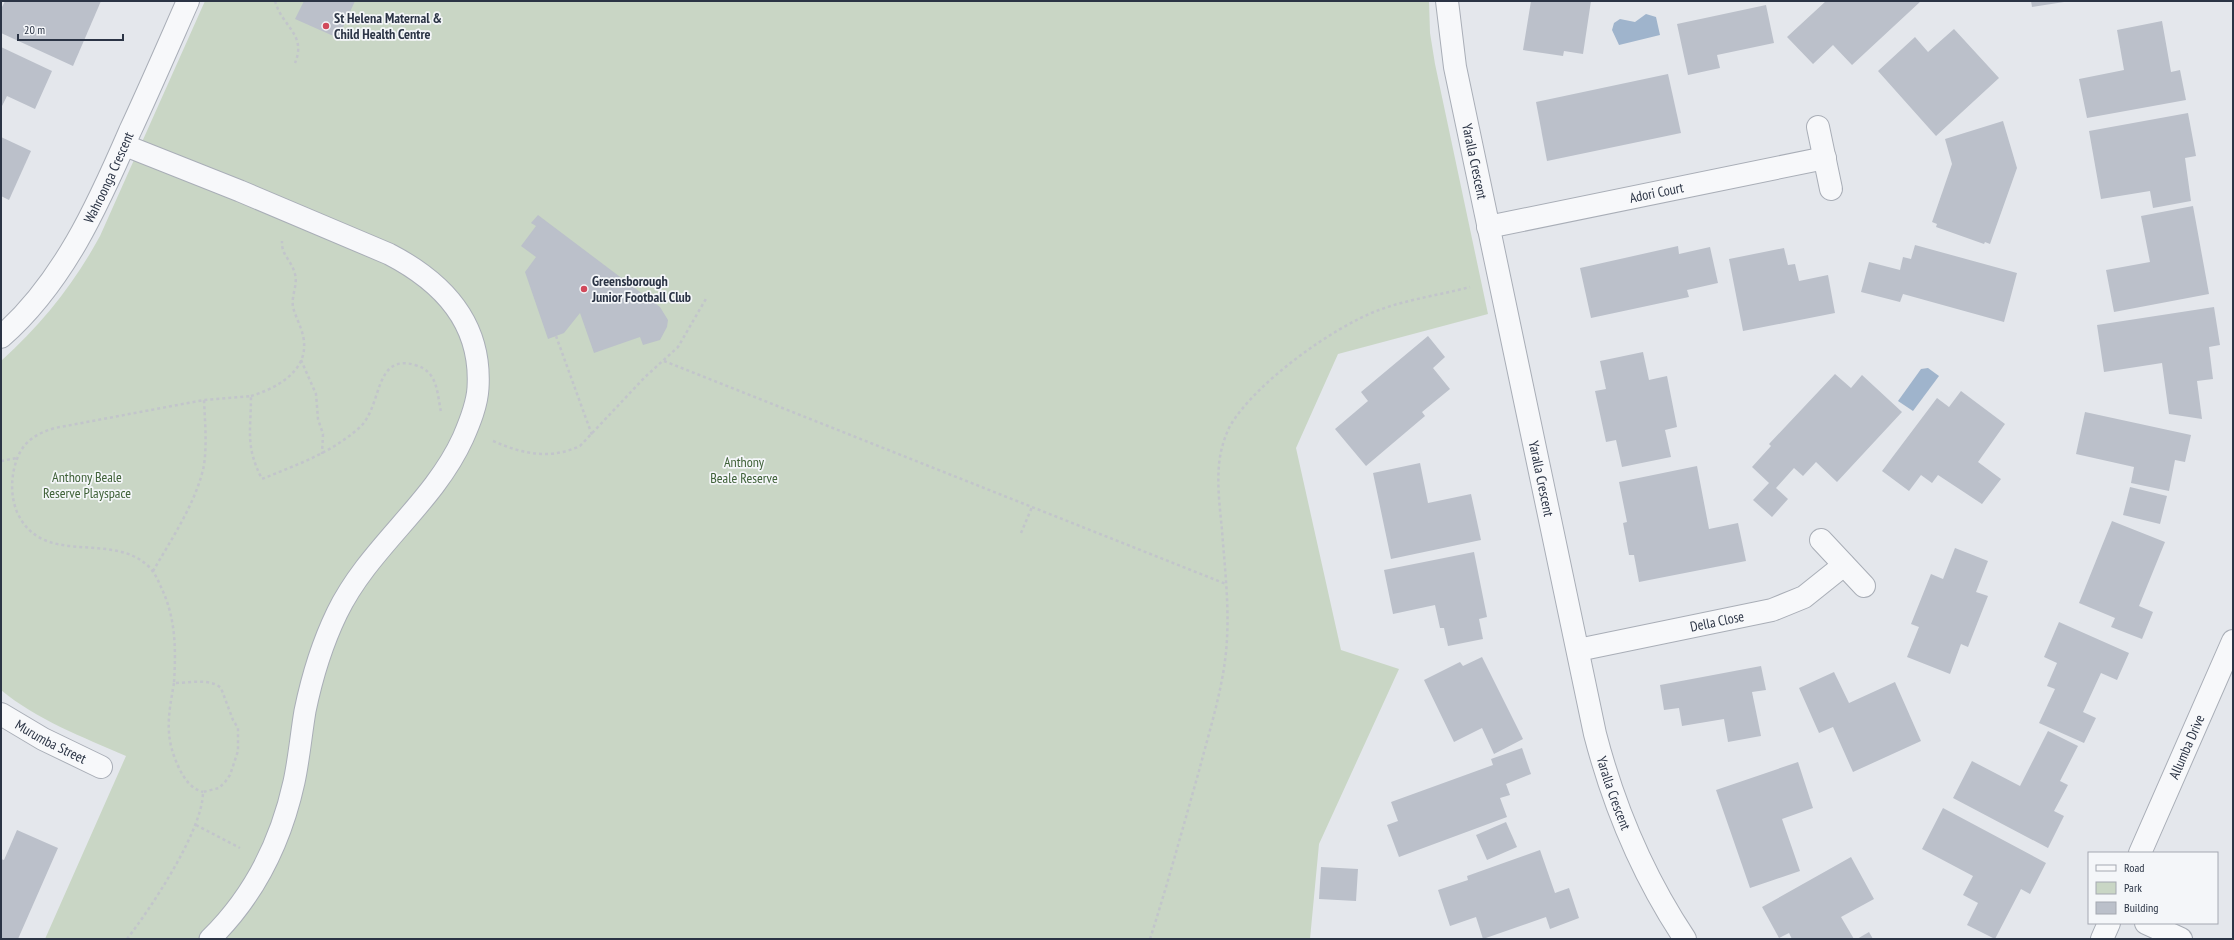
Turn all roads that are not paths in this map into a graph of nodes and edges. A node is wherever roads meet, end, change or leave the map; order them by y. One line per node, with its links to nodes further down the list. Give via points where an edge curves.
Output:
1 (188, 1): 4 (street, Wahroonga Crescent)
2 (1447, 1): 7 (street, Yaralla Crescent, via 1455,67)
3 (1818, 127): 5 (street)
4 (124, 145): 8 (street, Wahroonga Crescent, via 89,220 61,267 33,304); 19 (lane, via 292,213 412,266 445,293 458,310 469,330 475,350 478,390 466,430 449,466 351,588 329,630 312,684 287,810 267,862 232,914)
5 (1825, 158): 6 (street); 7 (street, Adori Court)
6 (1830, 189)
7 (1488, 227): 13 (street, Yaralla Crescent)
8 (1, 337)
9 (1821, 540): 10 (street)
10 (1844, 565): 11 (street); 13 (street, Della Close, via 1804,597 1772,610)
11 (1864, 586)
12 (2233, 641): 16 (street, Allumba Drive)
13 (1578, 650): 20 (street, Yaralla Crescent, via 1595,734 1615,800 1643,866)
14 (1, 714): 15 (street, Murumba Street, via 43,739)
15 (101, 767)
16 (2140, 852)
17 (2109, 924): 21 (street)
18 (2148, 924): 22 (street)
19 (210, 939)
20 (1685, 939)
21 (2102, 939)
22 (2181, 939)

